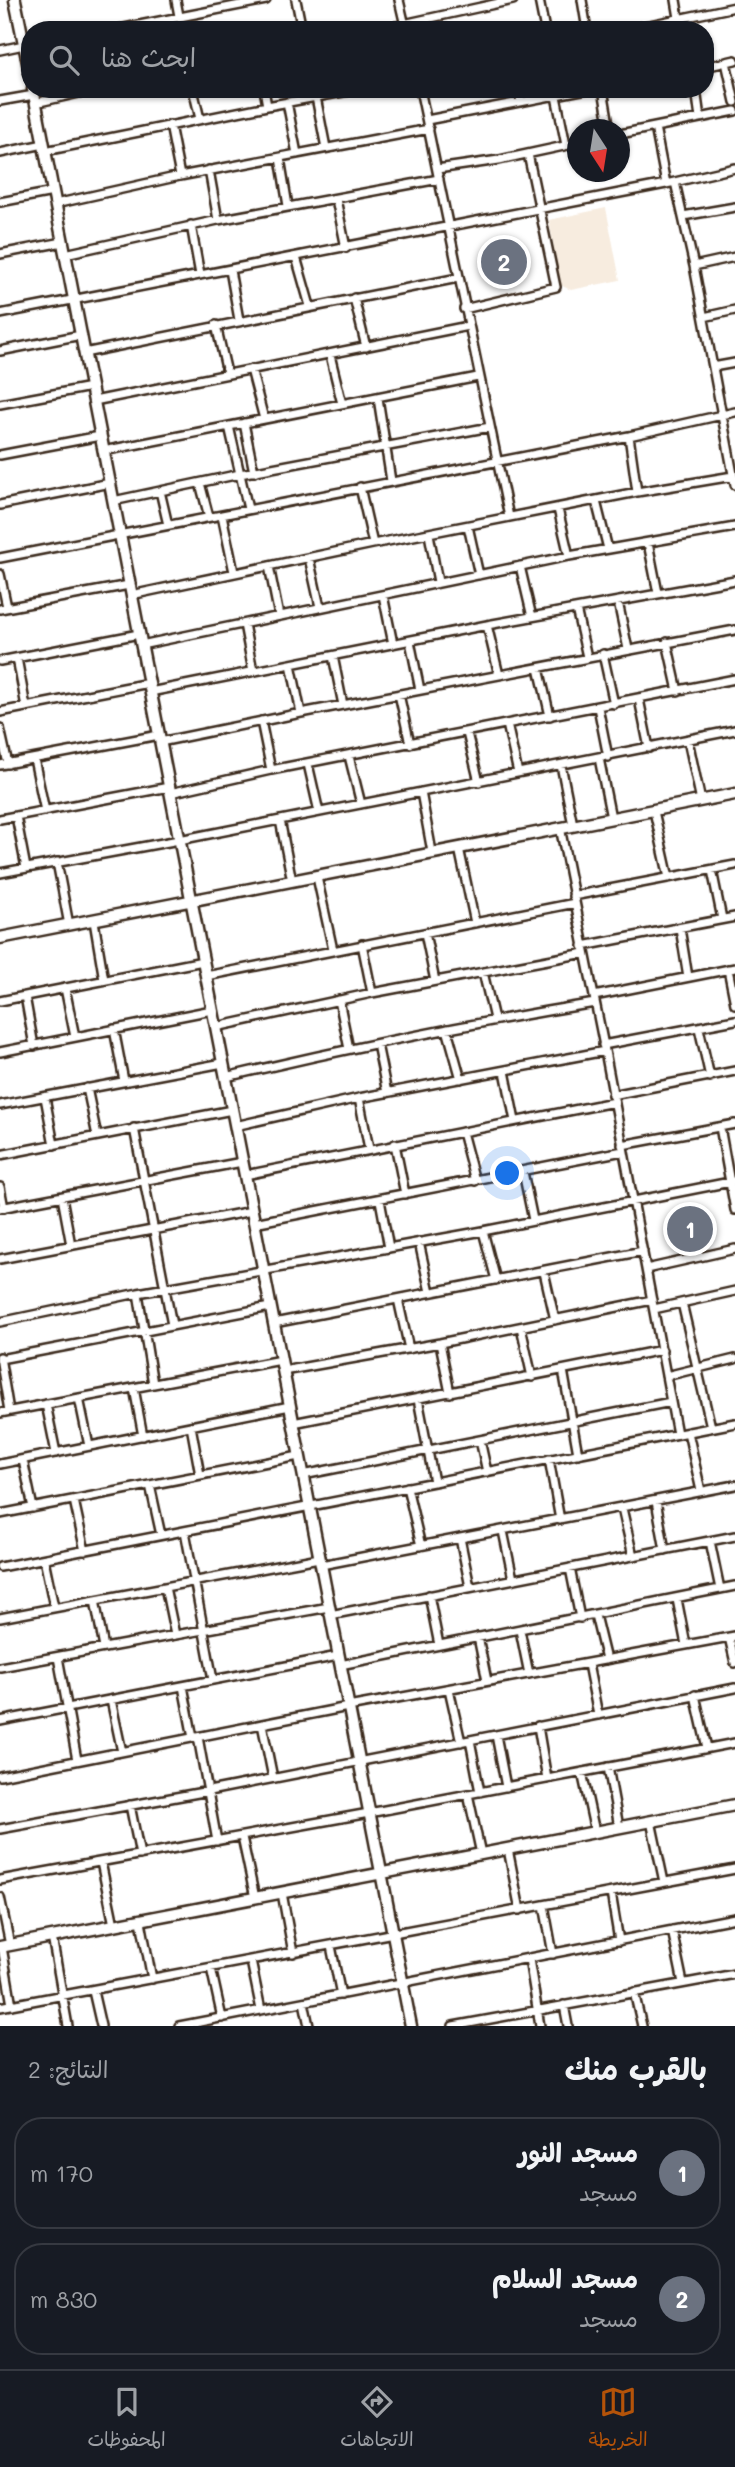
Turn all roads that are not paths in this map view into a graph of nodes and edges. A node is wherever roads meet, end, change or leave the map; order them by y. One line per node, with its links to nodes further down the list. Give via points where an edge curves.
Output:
1 (15, 0): 23 (street)
2 (176, 0): 14 (street)
3 (265, 0): 11 (street)
4 (296, 0): 17 (street)
5 (400, 0): 18 (street)
6 (513, 0): 19 (street)
7 (539, 0): 20 (street)
8 (582, 0): 21 (street)
9 (676, 0): 15 (street)
10 (719, 0): 13 (street)
11 (249, 2): 14 (street)
12 (735, 7): 13 (street)
13 (720, 10): 15 (street)
14 (179, 16): 16 (street)
15 (679, 18): 22 (street)
16 (164, 21)
17 (300, 21)
18 (404, 21)
19 (426, 21)
20 (543, 21)
21 (586, 21)
22 (668, 21)
23 (21, 26)
24 (21, 48): 25 (street)
25 (0, 50)
26 (735, 60): 27 (street)
27 (726, 62): 28 (street); 44 (street)
28 (714, 65)
29 (21, 98): 41 (street)
30 (34, 98): 55 (street)
31 (194, 98): 48 (street)
32 (266, 98): 45 (street)
33 (310, 98): 42 (street)
34 (316, 98): 56 (street)
35 (422, 98): 50 (street)
36 (520, 98): 43 (street)
37 (544, 98): 43 (street)
38 (556, 98): 54 (street)
39 (605, 98): 49 (street)
40 (697, 98): 47 (street)
41 (0, 101)
42 (286, 102): 45 (street); 58 (street)
43 (521, 102): 50 (street)
44 (735, 102)
45 (267, 106): 48 (street)
46 (735, 111): 47 (street)
47 (700, 118): 52 (street)
48 (200, 119): 51 (street)
49 (608, 119)
50 (428, 124): 56 (street); 62 (street)
51 (170, 125): 55 (street); 64 (street)
52 (655, 127): 53 (street); 67 (street)
53 (630, 132)
54 (566, 145): 59 (street)
55 (44, 148): 57 (street); 68 (street)
56 (327, 148): 58 (street)
57 (0, 153)
58 (297, 154): 60 (street)
59 (528, 154): 62 (street); 73 (street)
60 (280, 158): 63 (street); 72 (street)
61 (735, 168): 66 (street)
62 (436, 169): 65 (street)
63 (209, 170): 64 (street); 76 (street)
64 (180, 176): 71 (street)
65 (439, 179): 69 (street); 78 (street)
66 (675, 182): 67 (street); 75 (street)
67 (666, 184): 73 (street)
68 (53, 192): 70 (street); 71 (street)
69 (336, 199): 72 (street); 80 (street)
70 (0, 202)
71 (55, 204): 79 (street)
72 (288, 206): 76 (street)
73 (541, 207): 78 (street); 92 (street, via 556,287)
74 (735, 207): 75 (street)
75 (683, 216): 85 (street)
76 (218, 220): 77 (street)
77 (191, 225): 82 (street); 87 (street)
78 (449, 227): 80 (street); 88 (street)
79 (63, 242): 81 (street); 82 (street)
80 (346, 248): 83 (street)
81 (0, 254)
82 (65, 254): 90 (street)
83 (296, 257): 86 (street); 91 (street)
84 (735, 257): 85 (street)
85 (694, 266): 95 (street)
86 (230, 270): 87 (street); 96 (street)
87 (200, 275): 90 (street)
88 (458, 278): 89 (street); 92 (street)
89 (354, 298): 91 (street); 100 (street)
90 (74, 301): 94 (street); 99 (street)
91 (310, 306): 96 (street)
92 (464, 309): 98 (street)
93 (735, 310): 95 (street)
94 (0, 314)
95 (704, 317): 105 (street)
96 (239, 320): 97 (street)
97 (216, 325): 102 (street); 107 (street)
98 (468, 326): 100 (street); 108 (street)
99 (81, 335): 101 (street); 102 (street)
100 (366, 347): 103 (street)
101 (0, 351)
102 (84, 353): 109 (street)
103 (330, 355): 106 (street); 113 (street)
104 (735, 363): 105 (street)
105 (713, 367): 115 (street)
106 (251, 369): 107 (street); 116 (street)
107 (227, 373): 111 (street)
108 (478, 377): 110 (street); 119 (street)
109 (91, 387): 111 (street); 112 (street)
110 (378, 398): 113 (street); 122 (street)
111 (94, 401): 120 (street)
112 (0, 404)
113 (342, 404): 116 (street)
114 (735, 412): 115 (street)
115 (722, 415): 121 (street); 126 (street)
116 (264, 419): 117 (street)
117 (244, 423): 118 (street); 127 (street)
118 (229, 426): 123 (street); 128 (street)
119 (490, 428): 122 (street); 125 (street)
120 (100, 436): 123 (street); 124 (street)
121 (629, 436): 125 (street); 136 (street)
122 (386, 447): 127 (street); 130 (street)
123 (103, 451): 131 (street)
124 (0, 455)
125 (497, 460): 130 (street); 144 (street)
126 (733, 464): 129 (street)
127 (254, 472): 128 (street)
128 (240, 474): 132 (street); 140 (street)
129 (733, 476): 133 (street); 136 (street)
130 (391, 481): 134 (street)
131 (110, 483): 137 (street); 139 (street)
132 (200, 483): 135 (street); 143 (street)
133 (735, 485)
134 (360, 487): 140 (street); 151 (street)
135 (160, 491): 137 (street); 145 (street)
136 (637, 492): 138 (street)
137 (113, 501): 149 (street)
138 (596, 501): 141 (street); 152 (street)
139 (0, 505)
140 (248, 509): 142 (street)
141 (558, 509): 144 (street); 153 (street)
142 (222, 515): 143 (street); 158 (street)
143 (209, 517): 145 (street)
144 (509, 517): 146 (street)
145 (167, 525): 149 (street)
146 (468, 526): 148 (street); 160 (street)
147 (735, 527): 150 (street)
148 (429, 534): 151 (street); 162 (street)
149 (120, 535): 154 (street); 163 (street)
150 (648, 543): 152 (street); 164 (street)
151 (373, 544): 155 (street)
152 (608, 549): 153 (street)
153 (569, 556): 157 (street)
154 (0, 558)
155 (309, 558): 156 (street); 167 (street)
156 (269, 565): 158 (street); 170 (street)
157 (520, 566): 160 (street); 171 (street)
158 (234, 572): 163 (street)
159 (0, 574): 168 (street)
160 (479, 575): 162 (street)
161 (735, 580): 164 (street)
162 (438, 582): 165 (street)
163 (130, 590): 168 (street); 175 (street)
164 (658, 593): 166 (street)
165 (383, 595): 167 (street); 178 (street)
166 (618, 602): 169 (street); 179 (street)
167 (320, 607): 170 (street)
168 (4, 608)
169 (576, 609): 171 (street); 182 (street)
170 (279, 616): 172 (street)
171 (532, 617): 173 (street)
172 (244, 624): 175 (street); 187 (street)
173 (487, 625): 176 (street); 188 (street)
174 (735, 630): 177 (street)
175 (140, 640): 183 (street); 190 (street)
176 (410, 641): 178 (street); 191 (street)
177 (667, 642): 179 (street); 192 (street)
178 (393, 644): 181 (street)
179 (628, 649): 180 (street)
180 (603, 654): 182 (street); 195 (street)
181 (332, 656): 185 (street); 196 (street)
182 (587, 657): 186 (street)
183 (17, 658): 184 (street); 197 (street)
184 (0, 662)
185 (291, 664): 187 (street); 200 (street)
186 (540, 668): 188 (street); 201 (street)
187 (253, 671): 190 (street)
188 (499, 675): 191 (street)
189 (735, 679): 192 (street)
190 (149, 688): 197 (street); 207 (street)
191 (420, 690): 193 (street)
192 (678, 691): 194 (street)
193 (399, 694): 196 (street); 209 (street)
194 (639, 699): 195 (street); 210 (street)
195 (614, 704): 198 (street)
196 (343, 705): 200 (street)
197 (26, 707): 199 (street)
198 (598, 707): 201 (street); 212 (street)
199 (0, 712)
200 (301, 712): 202 (street)
201 (550, 716): 203 (street)
202 (261, 720): 207 (street); 218 (street)
203 (507, 724): 206 (street); 219 (street)
204 (0, 728): 216 (street)
205 (735, 730): 208 (street)
206 (467, 733): 209 (street); 220 (street)
207 (160, 739): 214 (street); 221 (street)
208 (688, 740): 210 (street); 224 (street)
209 (410, 744): 211 (street)
210 (649, 748): 212 (street)
211 (349, 756): 215 (street); 225 (street)
212 (608, 757): 213 (street)
213 (599, 758): 217 (street); 230 (street)
214 (34, 759): 216 (street); 226 (street)
215 (308, 764): 218 (street); 228 (street)
216 (4, 765)
217 (561, 765): 219 (street); 233 (street)
218 (271, 770): 221 (street)
219 (518, 773): 220 (street)
220 (479, 782): 222 (street)
221 (169, 790): 226 (street); 235 (street)
222 (421, 792): 225 (street); 237 (street)
223 (735, 794): 224 (street)
224 (701, 801): 227 (street)
225 (361, 804): 228 (street)
226 (45, 811): 229 (street)
227 (654, 811): 230 (street); 244 (street)
228 (319, 812): 232 (street)
229 (16, 816): 231 (street); 240 (street)
230 (611, 818): 233 (street)
231 (0, 819)
232 (280, 820): 235 (street); 245 (street)
233 (573, 825): 234 (street)
234 (560, 827): 236 (street); 246 (street)
235 (179, 840): 238 (street); 247 (street)
236 (459, 848): 237 (street); 251 (street)
237 (432, 852): 243 (street)
238 (57, 862): 240 (street); 252 (street)
239 (735, 866): 241 (street)
240 (26, 868): 242 (street)
241 (712, 870): 244 (street); 249 (street)
242 (0, 873)
243 (317, 877): 245 (street); 257 (street)
244 (668, 877): 246 (street)
245 (292, 881): 247 (street)
246 (574, 899): 251 (street); 258 (street)
247 (191, 902): 250 (street); 259 (street)
248 (735, 917): 249 (street)
249 (722, 919): 253 (street)
250 (94, 921): 252 (street); 264 (street)
251 (475, 923): 254 (street)
252 (69, 925): 255 (street)
253 (680, 928): 258 (street); 263 (street)
254 (425, 933): 256 (street); 265 (street)
255 (0, 938)
256 (362, 944): 257 (street); 267 (street)
257 (333, 950): 262 (street)
258 (584, 950): 261 (street); 269 (street)
259 (203, 961): 262 (street); 264 (street)
260 (732, 969): 263 (street); 272 (street)
261 (483, 972): 265 (street); 274 (street)
262 (206, 975): 273 (street)
263 (688, 977): 269 (street)
264 (104, 980): 266 (street)
265 (435, 981): 267 (street)
266 (65, 988): 268 (street); 280 (street)
267 (372, 993): 270 (street)
268 (24, 996): 271 (street); 282 (street)
269 (595, 999): 274 (street); 283 (street)
270 (339, 1000): 276 (street); 284 (street)
271 (0, 1001)
272 (735, 1004)
273 (212, 1010): 276 (street); 279 (street)
274 (494, 1019): 278 (street)
275 (735, 1020): 277 (street)
276 (216, 1027): 286 (street)
277 (699, 1028): 283 (street); 290 (street)
278 (447, 1029): 281 (street); 291 (street)
279 (114, 1030): 280 (street); 292 (street)
280 (75, 1037): 282 (street)
281 (377, 1044): 284 (street); 294 (street)
282 (34, 1045): 285 (street)
283 (604, 1048): 287 (street); 297 (street)
284 (349, 1049): 289 (street)
285 (0, 1052)
286 (223, 1063): 289 (street); 292 (street)
287 (505, 1071): 291 (street); 300 (street)
288 (735, 1071): 290 (street)
289 (226, 1077): 299 (street)
290 (710, 1077): 297 (street)
291 (461, 1079): 294 (street)
292 (124, 1081): 293 (street)
293 (86, 1088): 295 (street); 306 (street)
294 (387, 1093): 296 (street)
295 (45, 1097): 298 (street); 308 (street)
296 (359, 1098): 302 (street); 310 (street)
297 (613, 1099): 300 (street); 309 (street)
298 (0, 1105)
299 (232, 1110): 302 (street); 304 (street)
300 (515, 1121): 305 (street)
301 (735, 1124): 303 (street)
302 (235, 1126): 312 (street)
303 (720, 1127): 309 (street); 317 (street)
304 (135, 1128): 306 (street); 315 (street)
305 (463, 1132): 307 (street); 316 (street)
306 (97, 1136): 308 (street)
307 (395, 1144): 310 (street); 319 (street)
308 (54, 1145): 311 (street)
309 (622, 1149): 313 (street); 322 (street)
310 (369, 1150): 314 (street)
311 (0, 1155)
312 (242, 1162): 314 (street); 315 (street)
313 (523, 1172): 316 (street); 326 (street)
314 (245, 1175): 325 (street)
315 (145, 1180): 320 (street); 328 (street)
316 (475, 1181): 319 (street)
317 (732, 1182): 322 (street); 324 (street)
318 (0, 1188): 323 (street)
319 (405, 1194): 321 (street)
320 (62, 1197): 323 (street); 331 (street)
321 (380, 1200): 327 (street); 332 (street)
322 (633, 1200): 326 (street); 334 (street)
323 (2, 1208)
324 (735, 1210)
325 (252, 1211): 327 (street); 328 (street)
326 (533, 1220): 329 (street)
327 (254, 1223): 337 (street)
328 (154, 1228): 331 (street); 340 (street)
329 (483, 1231): 330 (street); 339 (street)
330 (419, 1242): 332 (street); 342 (street)
331 (71, 1245): 335 (street)
332 (389, 1248): 337 (street)
333 (735, 1249): 336 (street)
334 (643, 1251): 336 (street); 338 (street)
335 (0, 1259)
336 (646, 1269): 345 (street)
337 (263, 1270): 340 (street); 347 (street)
338 (544, 1272): 339 (street); 349 (street)
339 (496, 1280): 342 (street)
340 (165, 1288): 343 (street); 352 (street)
341 (735, 1291): 346 (street)
342 (430, 1292): 344 (street)
343 (138, 1293): 350 (street); 354 (street)
344 (398, 1299): 351 (street); 356 (street)
345 (652, 1300): 348 (street); 349 (street)
346 (682, 1303): 348 (street); 361 (street)
347 (270, 1307): 351 (street); 352 (street)
348 (654, 1309): 357 (street)
349 (555, 1320): 353 (street)
350 (0, 1322)
351 (274, 1324): 360 (street)
352 (172, 1325): 354 (street)
353 (521, 1327): 355 (street); 365 (street)
354 (145, 1329): 358 (street); 366 (street)
355 (440, 1343): 356 (street); 368 (street)
356 (409, 1349): 363 (street)
357 (662, 1350): 362 (street); 364 (street)
358 (0, 1358): 374 (street)
359 (735, 1359): 361 (street)
360 (281, 1360): 363 (street); 366 (street)
361 (697, 1368): 364 (street); 379 (street)
362 (563, 1370): 365 (street); 375 (street)
363 (283, 1371): 373 (street)
364 (666, 1376): 371 (street)
365 (532, 1377): 368 (street)
366 (153, 1384): 367 (street)
367 (134, 1388): 369 (street); 382 (street)
368 (450, 1393): 370 (street)
369 (79, 1398): 372 (street); 384 (street)
370 (418, 1399): 376 (street); 385 (street)
371 (671, 1402): 375 (street); 381 (street)
372 (46, 1404): 374 (street); 386 (street)
373 (290, 1406): 376 (street); 378 (street)
374 (4, 1412)
375 (573, 1421): 383 (street); 387 (street)
376 (293, 1423): 388 (street)
377 (735, 1423): 379 (street)
378 (191, 1426): 382 (street); 393 (street)
379 (711, 1427): 380 (street)
380 (688, 1432): 381 (street); 399 (street)
381 (677, 1434): 387 (street)
382 (143, 1436): 384 (street)
383 (480, 1440): 385 (street); 392 (street)
384 (89, 1447): 386 (street)
385 (428, 1450): 394 (street); 395 (street)
386 (56, 1453): 390 (street)
387 (578, 1454): 389 (street)
388 (299, 1456): 393 (street); 394 (street)
389 (550, 1459): 392 (street); 406 (street)
390 (23, 1460): 391 (street); 403 (street)
391 (0, 1464)
392 (487, 1472): 395 (street)
393 (200, 1475): 396 (street)
394 (303, 1475): 402 (street)
395 (434, 1482): 398 (street)
396 (150, 1485): 400 (street); 409 (street)
397 (735, 1485): 399 (street)
398 (407, 1488): 402 (street); 413 (street)
399 (701, 1491): 401 (street)
400 (74, 1500): 403 (street); 415 (street)
401 (656, 1501): 404 (street); 414 (street)
402 (309, 1507): 407 (street); 418 (street)
403 (33, 1508): 405 (street)
404 (622, 1508): 406 (street); 416 (street)
405 (0, 1514)
406 (560, 1520): 408 (street)
407 (185, 1531): 409 (street); 422 (street)
408 (503, 1531): 411 (street); 421 (street)
409 (161, 1535): 415 (street)
410 (735, 1536): 412 (street)
411 (460, 1538): 413 (street); 425 (street)
412 (710, 1541): 414 (street); 426 (street)
413 (421, 1546): 418 (street)
414 (665, 1550): 416 (street)
415 (85, 1551): 417 (street)
416 (633, 1556): 420 (street)
417 (44, 1559): 419 (street); 430 (street)
418 (320, 1561): 422 (street); 431 (street)
419 (0, 1567)
420 (570, 1568): 421 (street); 434 (street)
421 (513, 1579): 425 (street)
422 (194, 1581): 424 (street); 435 (street)
423 (735, 1586): 426 (street)
424 (165, 1587): 429 (street); 437 (street)
425 (470, 1587): 427 (street)
426 (720, 1589): 428 (street)
427 (429, 1595): 431 (street); 440 (street)
428 (677, 1599): 432 (street); 441 (street)
429 (95, 1600): 430 (street); 442 (street)
430 (54, 1607): 433 (street)
431 (330, 1611): 435 (street); 444 (street)
432 (595, 1615): 434 (street); 445 (street)
433 (0, 1618)
434 (580, 1618): 436 (street)
435 (202, 1630): 437 (street); 450 (street)
436 (520, 1630): 439 (street); 449 (street)
437 (175, 1635): 442 (street)
438 (732, 1636): 441 (street); 446 (street)
439 (478, 1637): 440 (street); 451 (street)
440 (439, 1645): 444 (street)
441 (686, 1645): 445 (street)
442 (104, 1648): 443 (street)
443 (58, 1657): 448 (street); 458 (street)
444 (339, 1660): 450 (street); 457 (street)
445 (606, 1660): 447 (street)
446 (735, 1663)
447 (588, 1664): 449 (street); 459 (street)
448 (0, 1667)
449 (529, 1674): 451 (street)
450 (213, 1680): 452 (street)
451 (487, 1681): 454 (street)
452 (183, 1686): 456 (street); 464 (street)
453 (735, 1688): 455 (street)
454 (449, 1689): 457 (street); 466 (street)
455 (695, 1695): 459 (street); 468 (street)
456 (111, 1700): 458 (street); 469 (street)
457 (348, 1707): 461 (street); 471 (street)
458 (68, 1708): 460 (street); 470 (street)
459 (598, 1715): 462 (street)
460 (0, 1721)
461 (262, 1724): 464 (street); 475 (street)
462 (538, 1726): 463 (street); 476 (street)
463 (496, 1735): 465 (street); 477 (street)
464 (196, 1737): 469 (street); 478 (street)
465 (470, 1740): 466 (street); 479 (street)
466 (461, 1742): 471 (street)
467 (735, 1743): 468 (street)
468 (707, 1748): 472 (street)
469 (122, 1752): 470 (street)
470 (77, 1760): 474 (street)
471 (359, 1762): 475 (street); 483 (street)
472 (608, 1767): 473 (street); 485 (street)
473 (582, 1772): 476 (street); 487 (street)
474 (0, 1776)
475 (274, 1778): 478 (street)
476 (547, 1779): 477 (street)
477 (506, 1787): 479 (street)
478 (209, 1791): 481 (street); 489 (street)
479 (480, 1792): 480 (street)
480 (468, 1794): 483 (street); 491 (street)
481 (130, 1805): 486 (street); 492 (street)
482 (735, 1805): 484 (street)
483 (369, 1813): 488 (street); 495 (street)
484 (651, 1821): 485 (street); 497 (street)
485 (620, 1827): 487 (street)
486 (0, 1829)
487 (595, 1832): 490 (street)
488 (242, 1837): 489 (street); 501 (street)
489 (218, 1841): 492 (street)
490 (508, 1849): 491 (street); 503 (street)
491 (481, 1854): 495 (street)
492 (141, 1855): 493 (street)
493 (101, 1862): 496 (street); 506 (street)
494 (735, 1869): 497 (street)
495 (381, 1874): 498 (street); 508 (street)
496 (0, 1880)
497 (664, 1882): 499 (street)
498 (282, 1893): 501 (street); 513 (street)
499 (611, 1893): 502 (street); 510 (street)
500 (0, 1897): 512 (street)
501 (255, 1898): 505 (street)
502 (544, 1905): 503 (street); 514 (street)
503 (520, 1910): 508 (street)
504 (735, 1918): 507 (street)
505 (141, 1920): 506 (street); 519 (street)
506 (114, 1925): 509 (street)
507 (672, 1930): 510 (street); 520 (street)
508 (393, 1934): 511 (street); 521 (street)
509 (52, 1937): 512 (street); 525 (street)
510 (620, 1941): 514 (street)
511 (331, 1946): 513 (street); 524 (street)
512 (4, 1947): 527 (street)
513 (293, 1953): 516 (street)
514 (553, 1954): 515 (street)
515 (529, 1959): 521 (street); 531 (street)
516 (251, 1961): 517 (street); 530 (street)
517 (211, 1968): 519 (street); 532 (street)
518 (735, 1973): 520 (street)
519 (152, 1979): 522 (street)
520 (683, 1983): 523 (street)
521 (402, 1984): 524 (street); 537 (street)
522 (93, 1992): 525 (street); 534 (street)
523 (634, 1992): 528 (street); 541 (street)
524 (341, 1995): 526 (street)
525 (63, 1997): 527 (street); 533 (street)
526 (304, 2002): 530 (street); 536 (street)
527 (12, 2005): 529 (street)
528 (564, 2005): 531 (street); 540 (street)
529 (0, 2007)
530 (261, 2010): 532 (street)
531 (538, 2010): 538 (street); 539 (street)
532 (222, 2018): 535 (street)
533 (68, 2026)
534 (101, 2026)
535 (179, 2026)
536 (309, 2026)
537 (411, 2026)
538 (453, 2026)
539 (540, 2026)
540 (568, 2026)
541 (642, 2026)

